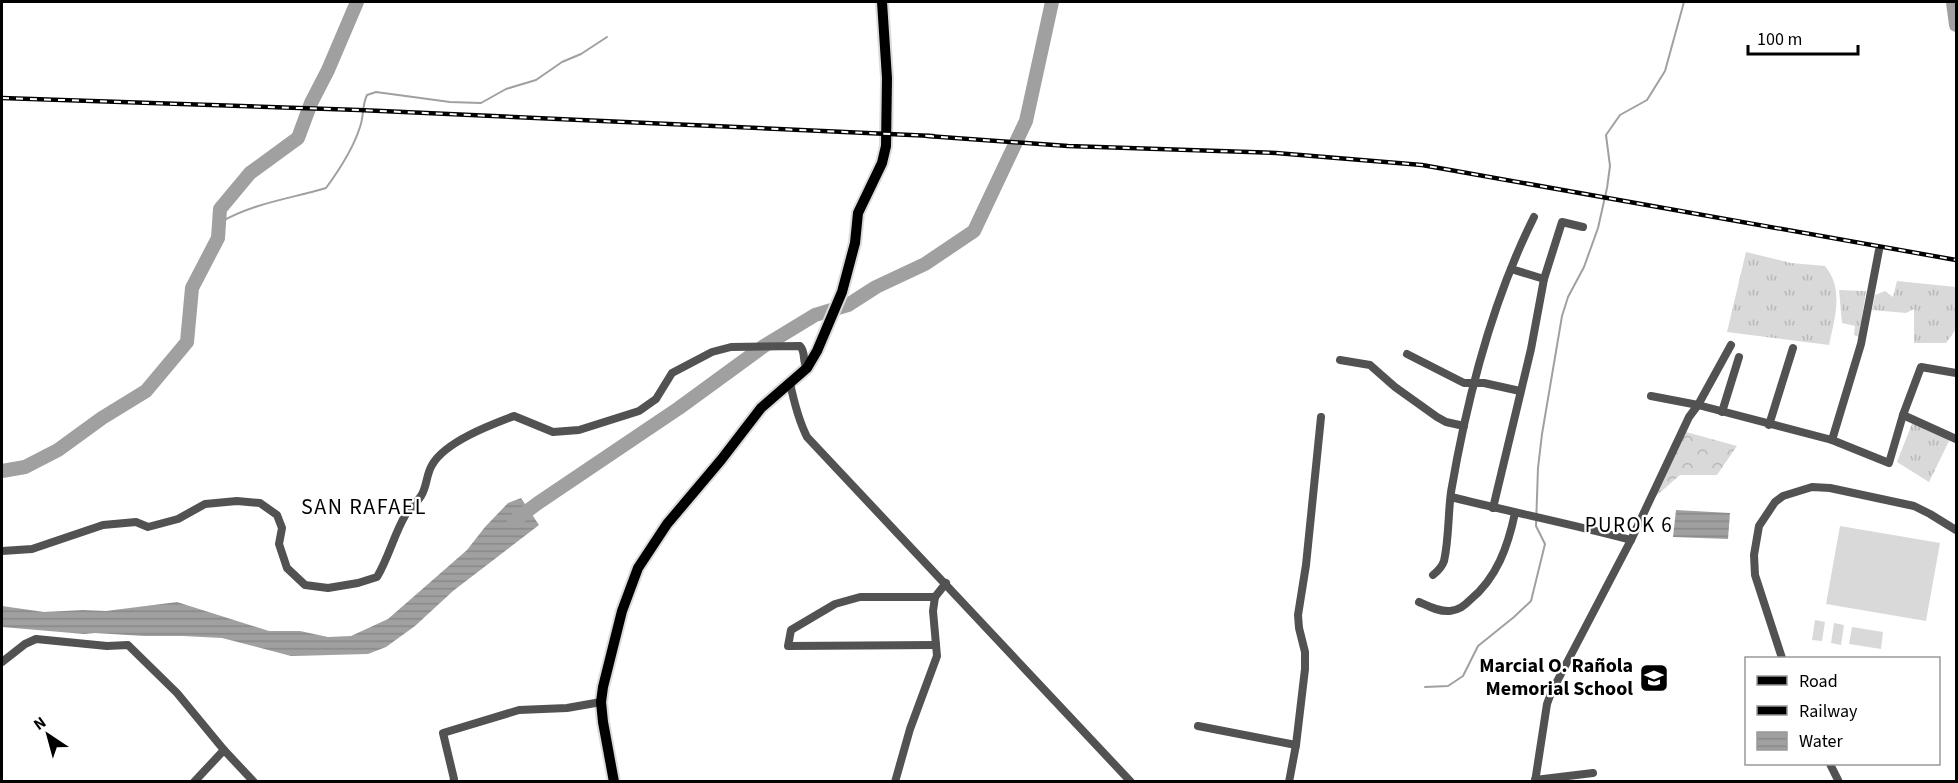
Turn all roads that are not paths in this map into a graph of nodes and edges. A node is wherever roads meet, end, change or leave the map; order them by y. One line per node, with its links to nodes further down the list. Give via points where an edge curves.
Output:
1 (882, 2): 12 (main road, via 886,146 879,172 858,213 855,243 842,292)
2 (1534, 217): 5 (street)
3 (1583, 227): 6 (street, via 1562,222)
4 (1880, 250): 25 (street, via 1861,344)
5 (1511, 270): 6 (street); 15 (street)
6 (1544, 279): 16 (street)
7 (1731, 345): 18 (street)
8 (1793, 348): 22 (street)
9 (1407, 354): 15 (street, via 1464,383)
10 (1739, 357): 19 (street)
11 (1340, 360): 23 (street, via 1370,365 1437,417)
12 (807, 368): 14 (main road); 31 (street, via 800,346 731,347 712,352 672,373 656,399 639,411 579,430 553,432 514,416 483,427 453,445 432,465 423,495 407,513 377,577 358,583 328,588 305,585 287,568 279,544 282,528 277,514 260,503 206,504 178,519 148,526 136,522 103,525 32,549)
13 (1956, 374): 20 (street, via 1921,367)
14 (790, 383): 33 (street, via 807,437); 39 (main road, via 761,408 667,524 638,568 622,611)
15 (1474, 384): 16 (street); 23 (street)
16 (1520, 391): 27 (street)
17 (1651, 396): 18 (street)
18 (1698, 405): 19 (street); 30 (street)
19 (1722, 412): 22 (street)
20 (1904, 414): 24 (street); 25 (street, via 1890,463)
21 (1321, 417): 41 (street, via 1298,615 1305,669)
22 (1769, 425): 25 (street)
23 (1464, 426): 26 (street)
24 (1956, 439)
25 (1832, 440)
26 (1451, 497): 27 (street); 32 (street, via 1443,561)
27 (1493, 508): 28 (street)
28 (1515, 513): 30 (street); 35 (street, via 1505,551 1484,589 1449,612)
29 (1956, 530): 37 (street, via 1914,506 1830,488 1812,487 1783,496 1759,526 1754,555 1755,575)
30 (1631, 540): 45 (street, via 1551,693)
31 (2, 551)
32 (1433, 575)
33 (946, 583): 34 (street); 51 (street)
34 (936, 597): 36 (street); 36 (street, via 860,597 835,604 790,630 788,646)
35 (1419, 602)
36 (936, 645): 50 (street, via 938,656)
37 (1782, 657)
38 (2, 662): 42 (street, via 36,639 128,645 177,693)
39 (601, 702): 48 (street, via 519,710 443,733); 49 (main road)
40 (1198, 726): 41 (street)
41 (1296, 745): 52 (street)
42 (224, 750): 46 (street); 47 (street)
43 (1830, 765): 53 (street)
44 (1593, 773): 45 (street)
45 (1535, 781)
46 (194, 782)
47 (254, 782)
48 (453, 782)
49 (614, 782)
50 (895, 782)
51 (1131, 782)
52 (1289, 782)
53 (1839, 782)

